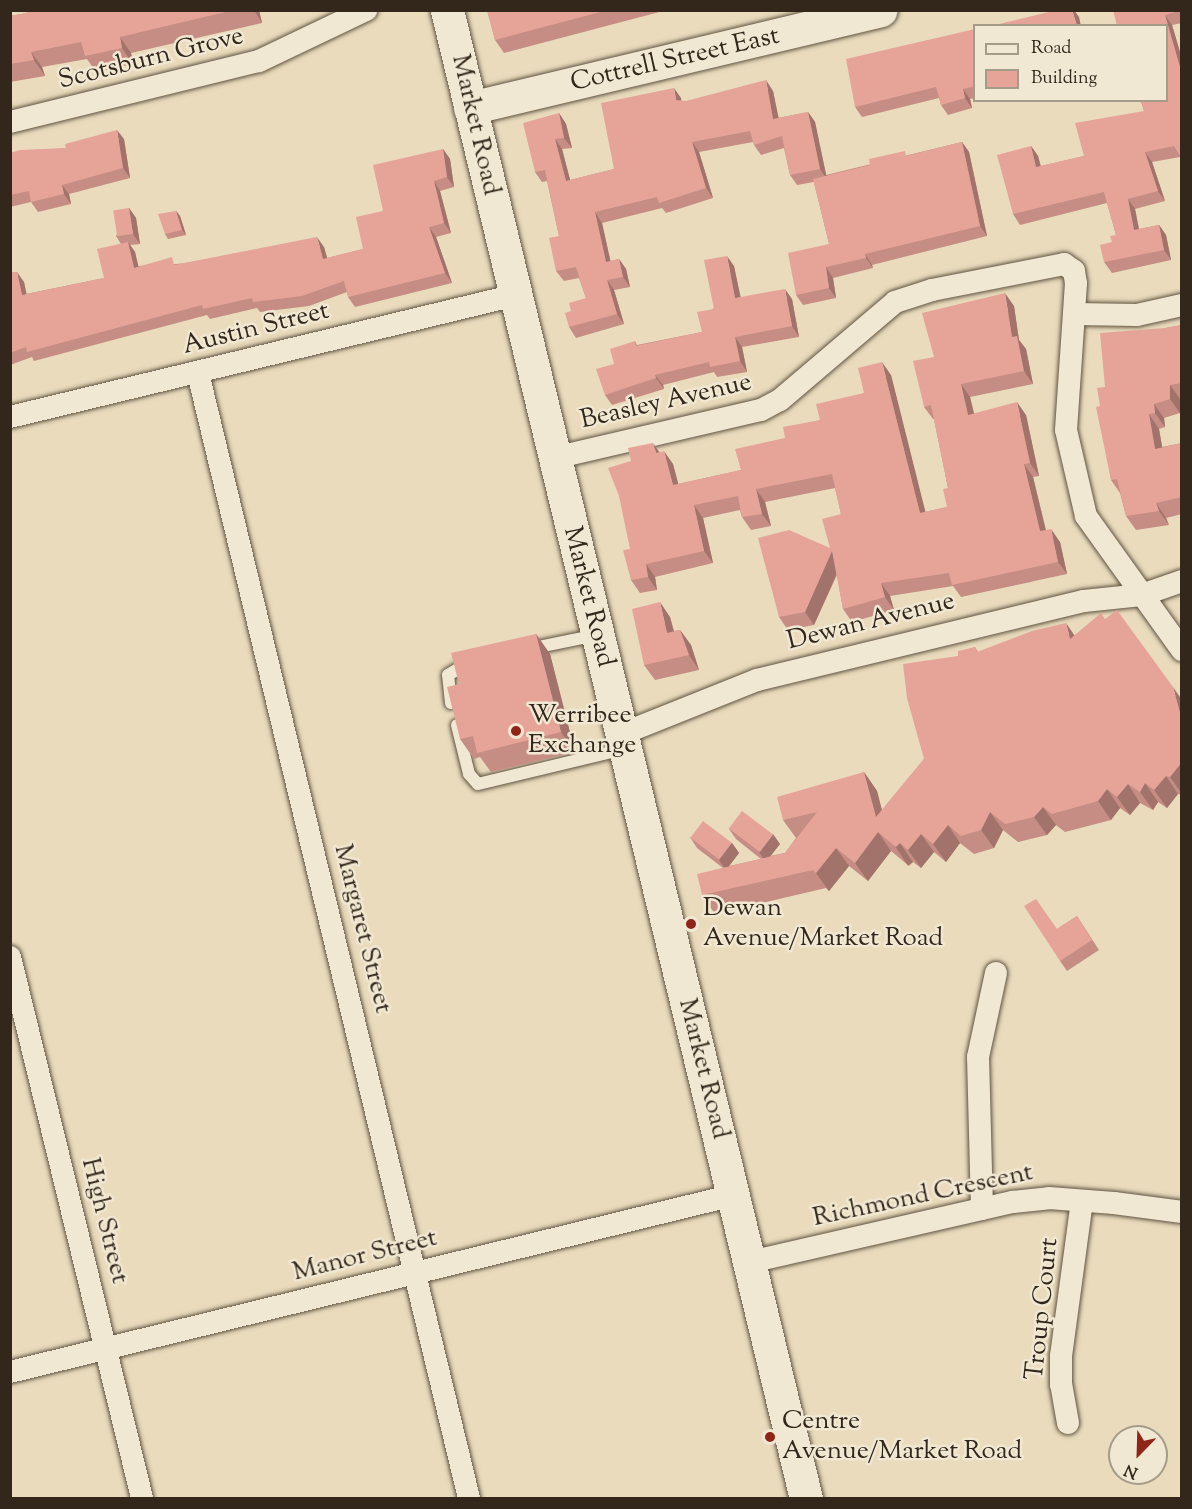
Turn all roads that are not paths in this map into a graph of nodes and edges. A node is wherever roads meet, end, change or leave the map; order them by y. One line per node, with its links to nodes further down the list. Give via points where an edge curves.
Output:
1 (366, 10): 5 (street, Scotsburn Grove, via 259,61)
2 (447, 10): 4 (street, Market Road)
3 (880, 10): 4 (street, Cottrell Street East)
4 (470, 108): 6 (street, Market Road)
5 (10, 122)
6 (516, 296): 9 (street, Austin Street); 11 (street, Market Road)
7 (1182, 305): 8 (street, via 1137,315)
8 (1074, 314): 11 (street, Beasley Avenue, via 1076,283 1072,268 1053,264 909,297 880,311 771,406); 13 (street, via 1065,418 1083,504 1096,535)
9 (198, 373): 10 (street, Austin Street); 26 (street, Margaret Street)
10 (10, 417)
11 (554, 458): 14 (street, Market Road)
12 (1182, 581): 13 (street, Dewan Avenue)
13 (1142, 595): 15 (street); 18 (street, Dewan Avenue, via 1084,601 757,680)
14 (598, 634): 16 (lane); 18 (street, Market Road)
15 (1182, 650)
16 (514, 653)
17 (482, 660): 18 (lane, via 461,665 448,675 447,688 469,774 478,784)
18 (623, 741): 21 (street, Market Road)
19 (10, 957): 27 (street, High Street)
20 (996, 974): 23 (street, via 978,1057)
21 (734, 1195): 25 (street, Market Road); 26 (street, Manor Street)
22 (1082, 1201): 23 (street, Richmond Crescent, via 1049,1198); 24 (street, Richmond Crescent); 29 (street, Troup Court, via 1061,1356 1061,1385)
23 (982, 1209): 25 (street, Richmond Crescent)
24 (1182, 1212)
25 (750, 1262): 32 (street, Market Road)
26 (415, 1273): 27 (street, Manor Street); 31 (street, Margaret Street)
27 (105, 1348): 28 (street, Manor Street); 30 (street, High Street)
28 (10, 1372)
29 (1068, 1423)
30 (142, 1498)
31 (469, 1498)
32 (806, 1498)

